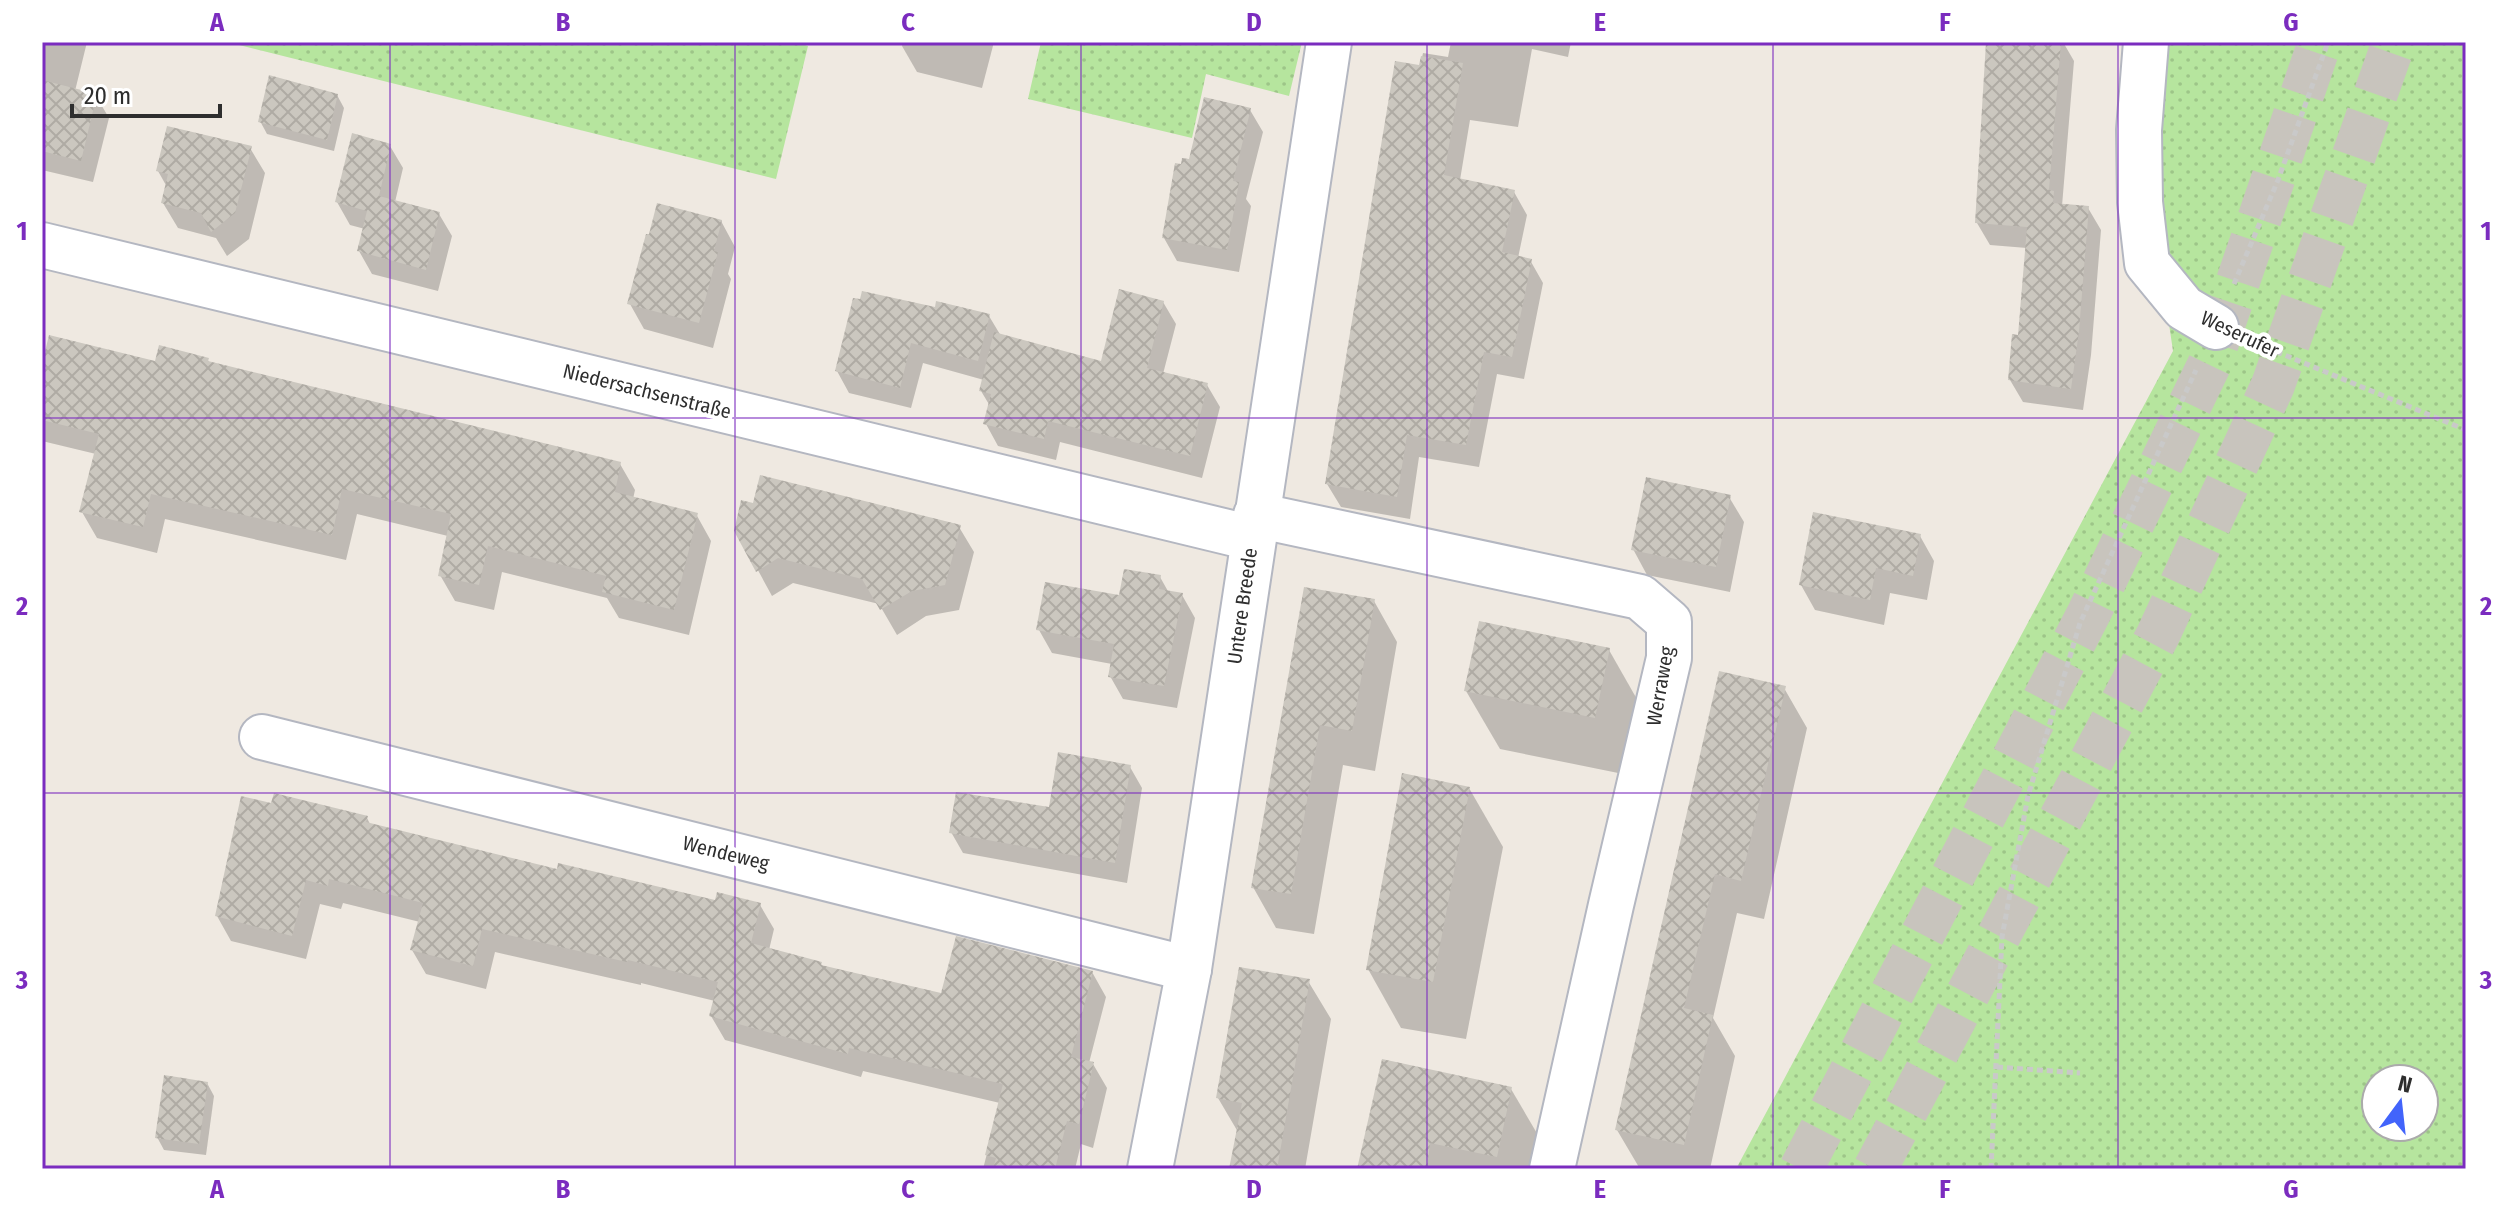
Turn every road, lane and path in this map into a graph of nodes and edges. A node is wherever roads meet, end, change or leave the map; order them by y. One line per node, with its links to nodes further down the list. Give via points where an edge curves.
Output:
1 (1329, 42): 7 (street, Untere Breede)
2 (2146, 42): 5 (street, Weserufer, via 2139,145 2147,263 2184,308)
3 (2328, 42): 5 (path)
4 (42, 245): 7 (street, Niedersachsenstraße)
5 (2216, 327): 6 (path, Weserufer); 10 (path, via 2080,623 2028,796 2002,937)
6 (2466, 430)
7 (1254, 526): 9 (street, Untere Breede); 13 (street, Werraweg, via 1640,597 1669,622 1669,658)
8 (262, 737): 9 (street, Wendeweg)
9 (1189, 969): 12 (street, Untere Breede)
10 (1997, 1067): 11 (path); 14 (path)
11 (2080, 1073)
12 (1150, 1169)
13 (1552, 1169)
14 (1991, 1169)

